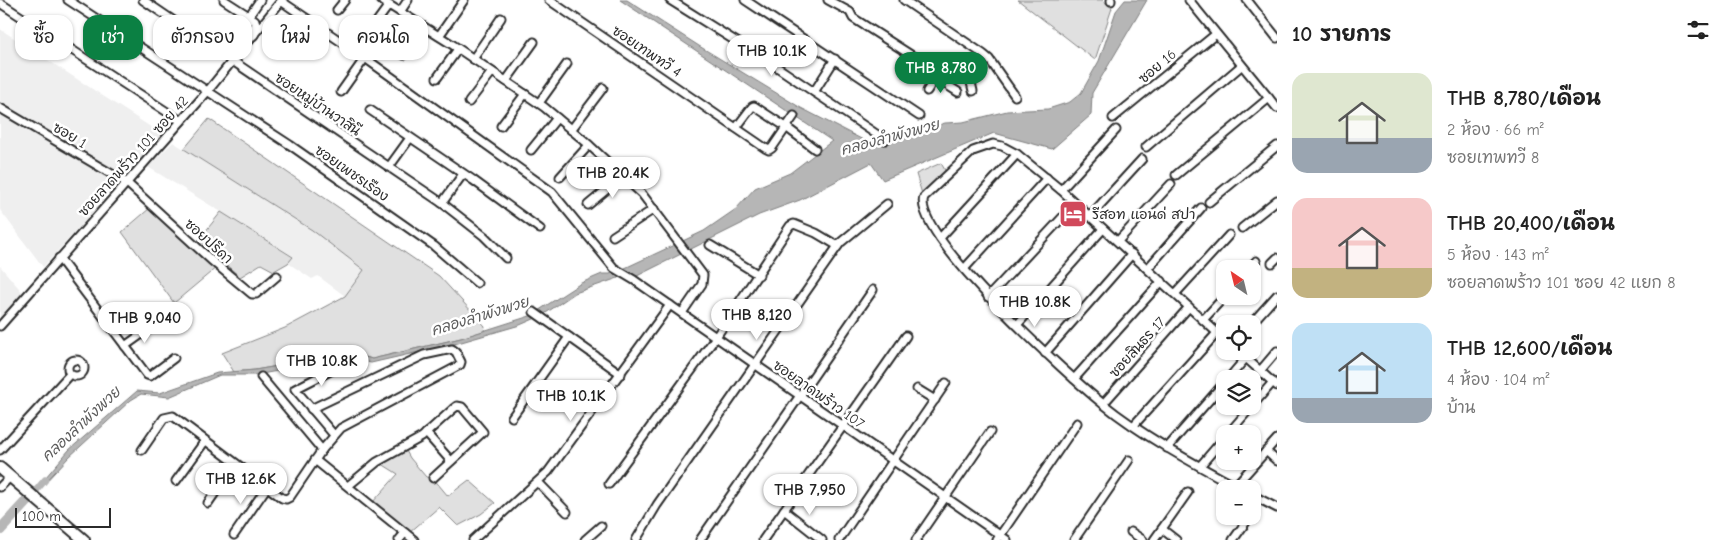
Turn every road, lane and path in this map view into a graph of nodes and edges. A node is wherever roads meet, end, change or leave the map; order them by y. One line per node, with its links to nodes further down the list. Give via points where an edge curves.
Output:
1 (68, 0): 49 (street, ซอยเพชรเรือง)
2 (143, 0): 40 (street, ซอยหมู่บ้านวาสินี)
3 (224, 0): 21 (street)
4 (260, 0): 22 (street)
5 (345, 0): 19 (street)
6 (382, 0): 18 (street)
7 (408, 0): 20 (street)
8 (464, 0): 30 (street)
9 (549, 0): 69 (street, ซอยเทพทวี 4)
10 (670, 0): 51 (street)
11 (745, 0): 37 (street)
12 (828, 0): 44 (street, via 850,12 853,18)
13 (904, 0): 55 (street, via 988,58)
14 (1189, 0): 29 (street)
15 (282, 1): 31 (street, ซอยลาดพร้าว 101 ซอย 42); 33 (street)
16 (1250, 1): 32 (street)
17 (0, 3): 66 (street)
18 (389, 5): 20 (street); 23 (street)
19 (337, 10)
20 (400, 12): 24 (street)
21 (247, 15)
22 (251, 15)
23 (382, 15)
24 (405, 15)
25 (501, 18): 36 (street)
26 (252, 19): 27 (street, via 256,23)
27 (252, 29)
28 (428, 30): 30 (street)
29 (1216, 34): 42 (street); 65 (street, ซอย 16)
30 (438, 36): 35 (street)
31 (252, 37)
32 (1277, 37)
33 (339, 40)
34 (534, 42): 46 (street)
35 (458, 49): 36 (street); 45 (street)
36 (473, 59): 43 (street)
37 (835, 59): 51 (street); 63 (street)
38 (364, 60): 50 (street)
39 (368, 60): 121 (street, ซอยลาดพร้าว 107, via 552,192 616,270)
40 (234, 61): 49 (street, ซอยลาดพร้าว 101 ซอย 42); 81 (street, ซอยหมู่บ้านวาสินี)
41 (567, 64): 58 (street)
42 (1241, 66): 56 (street); 76 (street)
43 (492, 72): 46 (street); 57 (street)
44 (937, 75): 48 (street); 52 (street); 53 (street, via 946,61 969,74)
45 (437, 78)
46 (506, 81): 54 (street)
47 (603, 88): 70 (street)
48 (927, 91)
49 (207, 92): 66 (street, ซอยลาดพร้าว 101 ซอย 42); 116 (street, ซอยเพชรเรือง, via 290,145 434,246)
50 (341, 92)
51 (814, 92): 73 (street)
52 (958, 92)
53 (973, 92)
54 (525, 94): 58 (street); 67 (street)
55 (1015, 96)
56 (1269, 98): 60 (street); 83 (street)
57 (469, 102)
58 (539, 103): 64 (street)
59 (0, 108): 87 (street, ซอย 1)
60 (1277, 108)
61 (370, 110): 72 (street, ซอยหมู่บ้านวาสินี)
62 (794, 116): 68 (street, ซอยเทพทวี 4)
63 (919, 116)
64 (557, 118): 70 (street); 78 (street)
65 (1113, 118)
66 (181, 121): 87 (street, ซอยลาดพร้าว 101 ซอย 42)
67 (501, 126)
68 (786, 127): 69 (street, via 754,106); 69 (street, ซอยเทพทวี 4, via 769,150); 77 (street)
69 (736, 128)
70 (571, 130): 74 (street)
71 (1116, 130): 89 (street)
72 (410, 138): 81 (street); 82 (street, ซอยหมู่บ้านวาสินี)
73 (885, 140)
74 (589, 145): 84 (street); 85 (street)
75 (1277, 146): 91 (street)
76 (1146, 147)
77 (815, 149)
78 (531, 150)
79 (1017, 154): 86 (street); 104 (street); 104 (street, via 993,144 983,146 973,151 924,197 923,207)
80 (1142, 160): 98 (street)
81 (389, 167): 92 (street, ซอยหมู่บ้านวาสินี)
82 (463, 174): 92 (street); 99 (street, ซอยหมู่บ้านวาสินี)
83 (1176, 175)
84 (623, 176): 95 (street); 97 (street)
85 (560, 177)
86 (1048, 178): 89 (street); 112 (street)
87 (127, 183): 109 (street, ซอยลาดพร้าว 101 ซอย 42); 114 (street, ซอยปรีดา, via 252,294)
88 (1170, 184): 105 (street)
89 (1061, 190): 94 (street)
90 (1277, 200): 100 (street)
91 (1209, 202)
92 (442, 203): 110 (street, ซอยหมู่บ้านวาสินี)
93 (887, 204): 107 (street)
94 (1075, 204): 98 (street); 120 (street)
95 (588, 205)
96 (1201, 208): 111 (street)
97 (656, 212): 103 (street); 125 (street, via 703,277)
98 (1089, 217): 101 (street)
99 (540, 228)
100 (1242, 228)
101 (1103, 229): 105 (street); 128 (street)
102 (1229, 235): 118 (street)
103 (613, 236)
104 (940, 238): 112 (street)
105 (1118, 241): 108 (street)
106 (710, 245): 113 (street)
107 (838, 246): 113 (street, via 794,224); 142 (street)
108 (1132, 254): 111 (street); 138 (street)
109 (59, 258): 129 (street, ซอยลาดพร้าว 101 ซอย 42); 136 (street)
110 (506, 258)
111 (1148, 268): 115 (street)
112 (964, 269): 120 (street)
113 (758, 275): 135 (street)
114 (277, 276)
115 (1162, 281): 118 (street); 150 (street)
116 (477, 283)
117 (874, 290): 155 (street)
118 (1176, 293): 123 (street)
119 (1277, 295): 126 (street)
120 (988, 297): 128 (street)
121 (670, 305): 125 (street, ซอยลาดพร้าว 107); 148 (street)
122 (1217, 305): 127 (street)
123 (1189, 307): 127 (street); 158 (street, ซอยสินธร 17)
124 (534, 312): 134 (street)
125 (682, 313): 135 (street, ซอยลาดพร้าว 107)
126 (1259, 315)
127 (1203, 320): 131 (street)
128 (1017, 325): 138 (street)
129 (0, 326)
130 (153, 326): 136 (street)
131 (1216, 332)
132 (1216, 334): 163 (street)
133 (906, 336): 165 (street)
134 (569, 337): 148 (street); 161 (street)
135 (716, 337): 142 (street, ซอยลาดพร้าว 107); 191 (street)
136 (125, 346): 139 (street, via 148,376)
137 (1277, 351): 145 (street)
138 (1045, 353): 150 (street)
139 (174, 358)
140 (1244, 360): 144 (street)
141 (1246, 360): 145 (street)
142 (754, 364): 155 (street, ซอยลาดพร้าว 107); 215 (street, via 656,505)
143 (338, 367): 159 (street, via 295,389)
144 (1236, 370)
145 (1260, 370)
146 (1261, 371): 152 (street)
147 (70, 374): 173 (street)
148 (621, 374): 190 (street)
149 (261, 377): 175 (street)
150 (1074, 379): 158 (street)
151 (946, 383): 157 (street)
152 (1275, 384): 156 (street)
153 (917, 389): 157 (street)
154 (1216, 392): 172 (street)
155 (800, 395): 165 (street, ซอยลาดพร้าว 107); 216 (street)
156 (1261, 397)
157 (935, 400): 180 (street)
158 (1102, 404): 163 (street)
159 (311, 409): 168 (street); 168 (street, via 424,355 452,349 456,352 462,362 460,365 341,428)
160 (1244, 415): 164 (street)
161 (512, 417)
162 (1077, 423): 209 (street)
163 (1134, 425): 172 (street)
164 (1236, 425)
165 (843, 426): 180 (street, ซอยลาดพร้าว 107); 201 (street)
166 (990, 432): 197 (street)
167 (426, 433): 179 (street); 179 (street, via 452,409 462,407 483,432); 192 (street, via 377,462)
168 (334, 435): 175 (street)
169 (1277, 439): 176 (street)
170 (205, 441): 174 (street, via 173,416 168,416); 182 (street); 187 (street)
171 (1216, 447): 183 (street)
172 (1167, 448): 183 (street)
173 (0, 450)
174 (142, 450)
175 (322, 450): 177 (street)
176 (1266, 451): 181 (street); 189 (street)
177 (316, 460): 192 (street); 194 (street, via 290,497 282,498)
178 (1130, 460): 222 (street)
179 (452, 461): 186 (street)
180 (894, 461): 197 (street, ซอยลาดพร้าว 107); 219 (street)
181 (1277, 461)
182 (235, 464): 194 (street); 199 (street)
183 (1200, 466): 188 (street)
184 (0, 468): 185 (street)
185 (10, 477): 193 (street); 210 (street)
186 (433, 478)
187 (176, 480)
188 (1225, 480)
189 (1243, 480)
190 (538, 482): 202 (street); 213 (street)
191 (609, 484)
192 (348, 486): 207 (street)
193 (0, 487)
194 (267, 487): 208 (street)
195 (1188, 492): 205 (street)
196 (1277, 497): 200 (street)
197 (946, 498): 209 (street, ซอยลาดพร้าว 107); 220 (street)
198 (1261, 500): 200 (street)
199 (208, 502)
200 (1274, 506)
201 (784, 510): 217 (street); 218 (street)
202 (567, 512)
203 (1244, 525): 226 (street)
204 (601, 526): 214 (street)
205 (1162, 529): 224 (street); 225 (street)
206 (1131, 532): 223 (street)
207 (405, 533): 211 (street); 212 (street)
208 (234, 535)
209 (998, 538): 221 (street, ซอยลาดพร้าว 107)
210 (84, 540)
211 (400, 540)
212 (414, 540)
213 (473, 540)
214 (584, 540)
215 (636, 540)
216 (700, 540)
217 (763, 540)
218 (822, 540)
219 (839, 540)
220 (916, 540)
221 (1007, 540)
222 (1074, 540)
223 (1143, 540)
224 (1154, 540)
225 (1176, 540)
226 (1233, 540)

